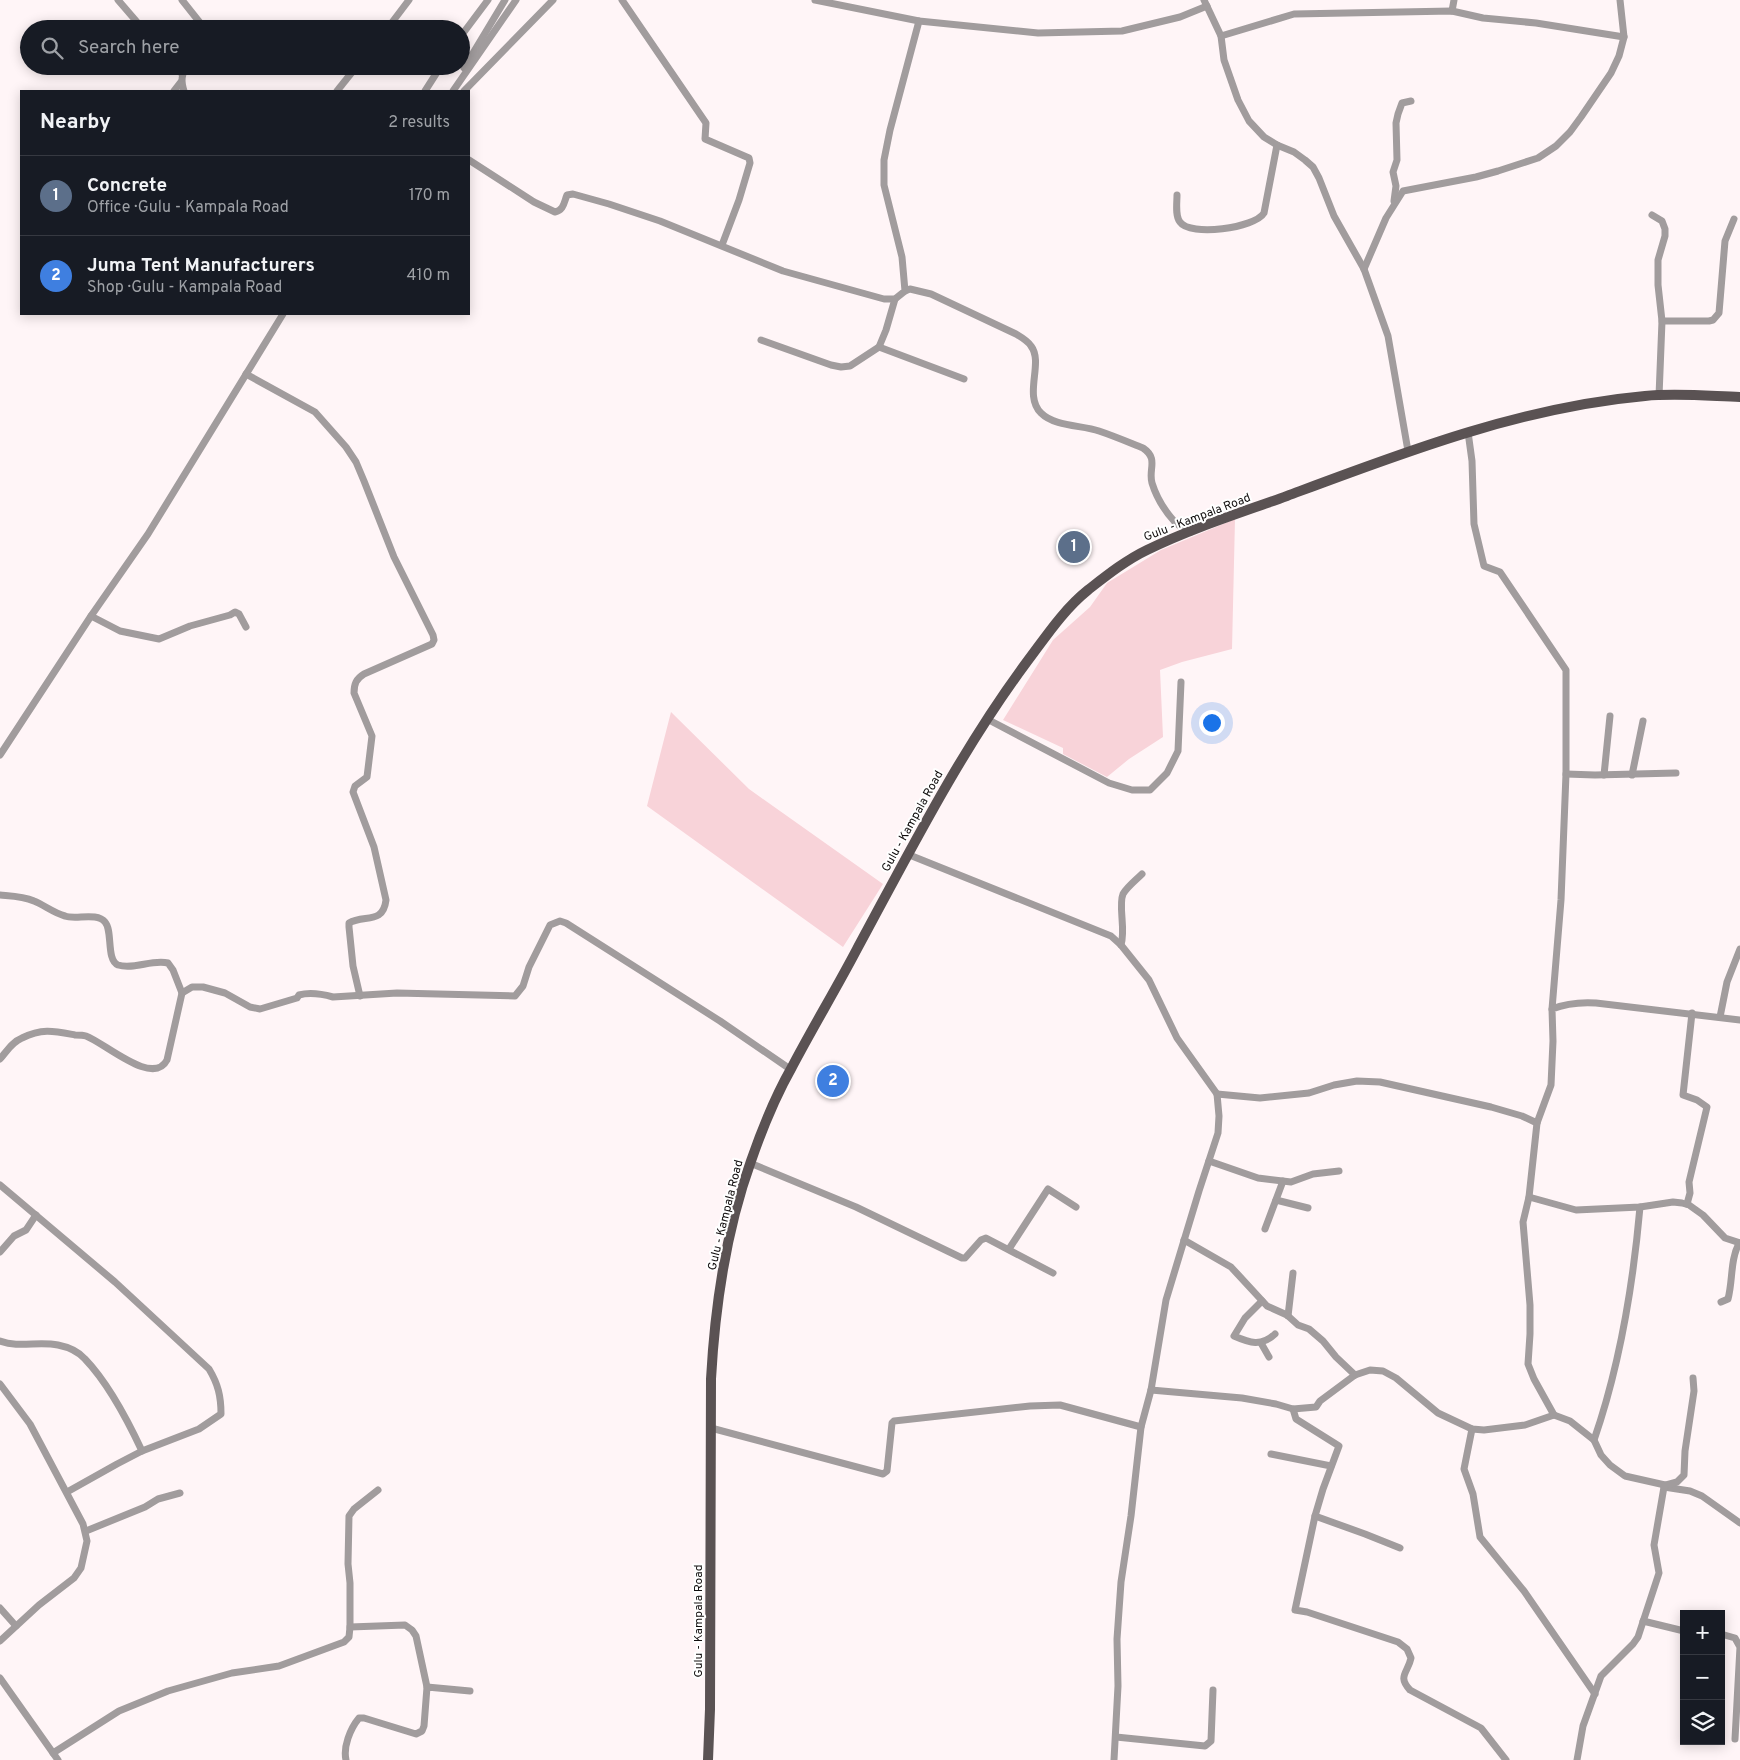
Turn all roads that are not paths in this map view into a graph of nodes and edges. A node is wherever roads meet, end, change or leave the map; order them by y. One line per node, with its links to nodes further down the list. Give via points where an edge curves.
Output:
1 (118, 0): 15 (street)
2 (182, 0): 16 (street)
3 (409, 0): 17 (street)
4 (488, 0): 19 (street)
5 (505, 0): 22 (street)
6 (516, 0): 23 (street)
7 (553, 0): 36 (street)
8 (622, 0): 44 (street, via 706,123 706,139 750,158)
9 (815, 0): 12 (street)
10 (1454, 0): 14 (street)
11 (1620, 0): 21 (street)
12 (832, 2): 18 (street)
13 (1206, 3): 18 (street, via 1180,17 1153,25 1101,33 1038,33); 20 (street)
14 (1452, 11): 20 (street, via 1294,14); 21 (street)
15 (135, 20)
16 (198, 20)
17 (394, 20)
18 (919, 21): 46 (street, via 884,160 884,185 902,257)
19 (470, 24)
20 (1221, 36): 38 (street, via 1224,60 1249,121 1259,133)
21 (1624, 37): 41 (street, via 1620,56 1611,73 1570,132 1556,146 1538,158 1498,171 1403,191)
22 (470, 59)
23 (470, 64)
24 (182, 75): 29 (street)
25 (350, 75): 32 (street)
26 (435, 75): 33 (street)
27 (460, 75): 34 (street)
28 (462, 75): 35 (street)
29 (181, 82): 30 (street); 31 (street)
30 (175, 90)
31 (184, 90)
32 (338, 90)
33 (426, 90)
34 (452, 90)
35 (452, 90)
36 (465, 90)
37 (1411, 101): 41 (street, via 1402,103 1396,123)
38 (1277, 145): 40 (street, via 1264,213 1258,220 1227,228 1196,230 1184,227 1178,219); 45 (street, via 1300,156 1313,168 1334,216)
39 (470, 161): 44 (street, via 555,212 560,210 567,195 573,194 633,211)
40 (1177, 195)
41 (1394, 204): 45 (street)
42 (1652, 215): 49 (street, via 1662,221 1665,229 1658,260)
43 (1734, 220): 49 (street, via 1725,241 1716,318 1709,321)
44 (722, 245): 47 (street, via 784,271 876,297)
45 (1364, 269): 57 (street, via 1388,336)
46 (905, 291): 47 (street); 58 (street, via 910,288 931,294 1016,334 1031,346 1035,360 1034,396 1039,411 1059,422 1097,430 1143,448 1152,456 1151,481 1157,495 1175,523)
47 (895, 299): 51 (street)
48 (282, 315): 52 (street)
49 (1662, 321): 54 (street)
50 (761, 340): 51 (street, via 841,367 858,362)
51 (879, 347): 53 (street)
52 (246, 374): 59 (street, via 163,511); 76 (street, via 315,412 346,447 356,462 394,557 434,640 432,644 364,674 354,686 372,736 367,777 353,792 374,847 386,900 385,907 375,918 353,921 348,927)
53 (964, 379)
54 (1659, 396): 55 (main road, Gulu - Kampala Road); 56 (main road, Gulu - Kampala Road, via 1585,404)
55 (1740, 397)
56 (1468, 432): 57 (main road, Gulu - Kampala Road); 67 (street, via 1474,524 1484,566 1500,572 1566,670)
57 (1408, 451): 58 (main road, Gulu - Kampala Road)
58 (1191, 532): 63 (main road, Gulu - Kampala Road, via 1143,552 1083,594 1051,629)
59 (91, 616): 60 (street, via 120,631 159,639 235,612); 65 (street)
60 (246, 627)
61 (1181, 682): 63 (street, via 1178,751 1167,773 1150,790 1132,790 1109,783)
62 (1610, 716): 68 (street)
63 (987, 718): 70 (main road, Gulu - Kampala Road)
64 (1643, 721): 69 (street)
65 (0, 755)
66 (1676, 773): 69 (street)
67 (1566, 774): 68 (street); 77 (street, via 1561,900)
68 (1604, 775): 69 (street)
69 (1632, 775)
70 (907, 854): 73 (street, via 1111,936); 82 (main road, Gulu - Kampala Road)
71 (1142, 874): 73 (street, via 1124,893 1120,905 1123,918)
72 (0, 896): 75 (street, via 33,900 65,916 102,919 108,926 114,962 129,966 168,963)
73 (1121, 945): 83 (street, via 1149,980 1177,1038)
74 (1740, 949): 79 (street, via 1727,982)
75 (182, 993): 76 (street, via 192,987 202,987 225,993 260,1009 304,993); 81 (street, via 167,1060 158,1069 134,1064 86,1036 44,1030 21,1038)
76 (360, 996): 82 (street, via 398,993 515,996 523,986 546,931 550,925 560,921)
77 (1552, 1009): 78 (street, via 1578,1002); 84 (street, via 1550,1085)
78 (1692, 1013): 79 (street); 92 (street, via 1683,1095 1707,1107)
79 (1720, 1016): 80 (street)
80 (1740, 1020)
81 (0, 1059)
82 (790, 1069): 86 (main road, Gulu - Kampala Road)
83 (1217, 1094): 84 (street, via 1260,1098 1309,1093 1357,1081 1380,1082 1491,1107); 85 (street, via 1218,1133)
84 (1537, 1123): 90 (street)
85 (1208, 1161): 88 (street, via 1258,1178); 98 (street)
86 (750, 1163): 100 (street, via 856,1207 962,1258 985,1238); 118 (main road, Gulu - Kampala Road, via 726,1255 713,1337)
87 (1339, 1171): 88 (street)
88 (1283, 1181): 91 (street)
89 (0, 1185): 96 (street)
90 (1529, 1197): 93 (street, via 1576,1210); 116 (street, via 1523,1222 1530,1305 1528,1364)
91 (1276, 1200): 95 (street); 97 (street)
92 (1687, 1204): 93 (street, via 1673,1202); 99 (street, via 1725,1238)
93 (1640, 1206): 120 (street, via 1628,1310 1605,1409)
94 (1076, 1207): 100 (street, via 1048,1189)
95 (1308, 1208)
96 (36, 1215): 101 (street, via 26,1230 14,1236); 121 (street, via 195,1355 218,1384 221,1414 199,1429)
97 (1265, 1230)
98 (1184, 1240): 104 (street, via 1231,1267); 114 (street, via 1166,1300)
99 (1740, 1243): 105 (street, via 1733,1257 1728,1299)
100 (1009, 1249): 102 (street)
101 (0, 1252)
102 (1053, 1272)
103 (1294, 1273): 106 (street)
104 (1262, 1301): 106 (street); 109 (street, via 1245,1318 1234,1336)
105 (1721, 1302)
106 (1288, 1316): 111 (street, via 1323,1341)
107 (1275, 1334): 109 (street, via 1267,1342)
108 (0, 1341): 121 (street, via 15,1345 55,1344 68,1347 85,1358 129,1422)
109 (1261, 1342): 110 (street)
110 (1269, 1357)
111 (1355, 1376): 115 (street, via 1316,1407); 119 (street, via 1370,1370 1383,1371 1438,1413)
112 (1693, 1378): 124 (street, via 1684,1475 1677,1482)
113 (0, 1384): 126 (street, via 30,1424)
114 (1151, 1390): 115 (street, via 1242,1398); 117 (street)
115 (1292, 1409): 123 (street, via 1296,1419 1339,1446)
116 (1554, 1415): 119 (street, via 1525,1425); 120 (street, via 1570,1421)
117 (1141, 1427): 118 (street, via 1060,1405 894,1421 887,1471 883,1474); 145 (street, via 1121,1582)
118 (712, 1428): 150 (main road, Gulu - Kampala Road)
119 (1472, 1429): 144 (street, via 1464,1468 1473,1494 1480,1537 1524,1591)
120 (1594, 1440): 124 (street, via 1601,1455 1625,1476)
121 (142, 1451): 126 (street)
122 (1271, 1454): 123 (street)
123 (1332, 1466): 128 (street)
124 (1665, 1486): 129 (street, via 1702,1496); 133 (street, via 1654,1545 1658,1573)
125 (378, 1490): 135 (street, via 349,1516)
126 (67, 1492): 130 (street)
127 (180, 1493): 130 (street, via 158,1499)
128 (1315, 1516): 131 (street); 152 (street, via 1295,1610 1398,1642 1411,1658 1404,1684 1481,1728)
129 (1740, 1523)
130 (86, 1531): 134 (street, via 86,1553 74,1578)
131 (1400, 1548)
132 (0, 1608): 134 (street)
133 (1643, 1621): 136 (street); 144 (street, via 1633,1644 1601,1676)
134 (16, 1626): 139 (street)
135 (350, 1627): 141 (street, via 405,1625 412,1630); 147 (street, via 349,1637 337,1646 279,1666 232,1673 168,1690 119,1711)
136 (1680, 1631)
137 (1725, 1634): 138 (street)
138 (1739, 1638): 146 (street)
139 (0, 1641)
140 (0, 1678): 147 (street)
141 (427, 1687): 142 (street); 149 (street, via 422,1731 413,1734 359,1718 348,1739)
142 (470, 1690)
143 (1213, 1690): 145 (street, via 1211,1741 1205,1746)
144 (1595, 1694): 153 (street, via 1583,1726)
145 (1116, 1737): 151 (street)
146 (1735, 1739)
147 (53, 1753): 148 (street)
148 (58, 1760)
149 (346, 1760)
150 (708, 1760)
151 (1114, 1760)
152 (1506, 1760)
153 (1577, 1760)

